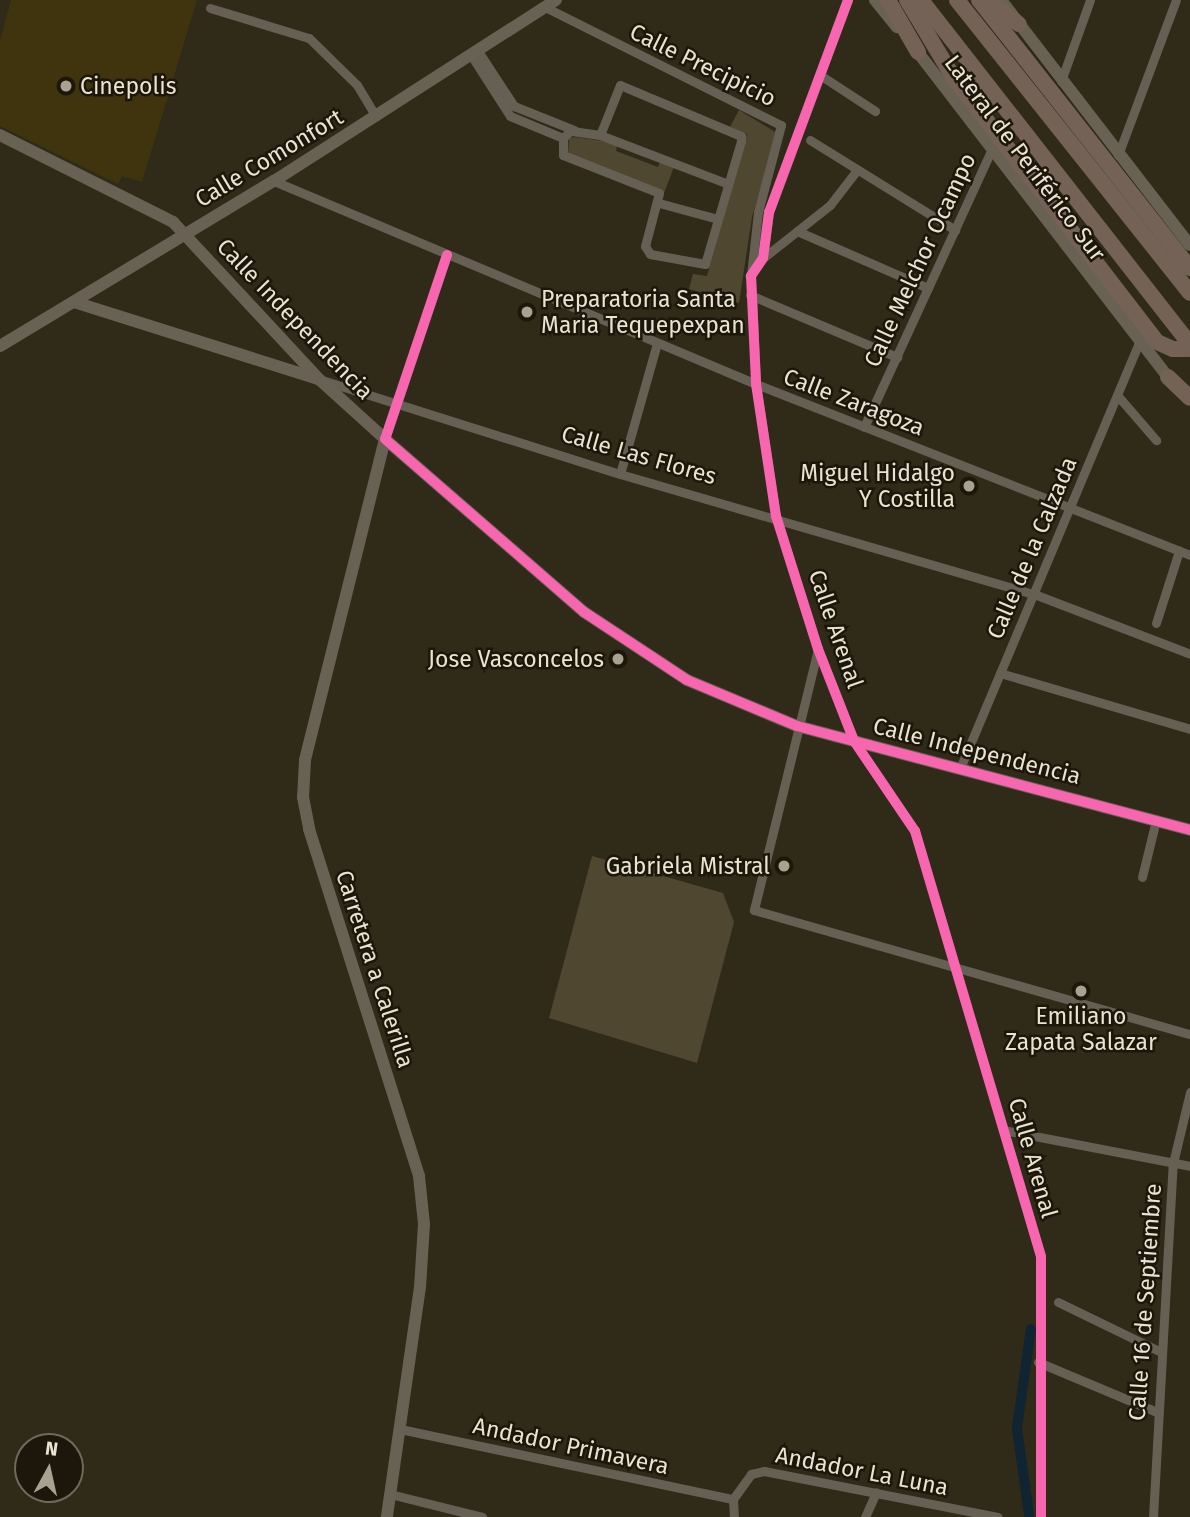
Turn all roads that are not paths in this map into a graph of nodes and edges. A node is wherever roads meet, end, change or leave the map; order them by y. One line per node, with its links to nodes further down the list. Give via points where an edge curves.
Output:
1 (848, 0): 17 (street)
2 (875, 0): 15 (main road, Lateral de Periférico Sur)
3 (888, 0): 15 (highway)
4 (907, 0): 47 (highway, via 953,77 1136,314 1162,345)
5 (921, 0): 47 (highway)
6 (957, 0): 41 (highway)
7 (979, 0): 38 (highway)
8 (988, 0): 14 (highway)
9 (1001, 0): 14 (main road)
10 (1090, 0): 18 (street)
11 (1176, 0): 27 (street)
12 (551, 4): 16 (main road, Calle Comonfort); 39 (street, Calle Precipicio, via 781,125 758,212)
13 (210, 8): 20 (street, via 309,38 357,85)
14 (1019, 24): 18 (main road)
15 (918, 52): 26 (main road, Lateral de Periférico Sur)
16 (474, 53): 20 (main road, Calle Comonfort); 21 (street, via 514,106); 24 (street, via 510,116)
17 (820, 75): 19 (street); 37 (street, via 769,212)
18 (1061, 81): 27 (main road)
19 (875, 111)
20 (376, 117): 29 (main road, Calle Comonfort)
21 (574, 130): 23 (street); 24 (street)
22 (0, 135): 35 (main road, Calle Independencia, via 173,222)
23 (600, 135): 30 (street); 30 (street, via 619,87 627,85 740,135)
24 (563, 138): 31 (street, via 565,158 656,192)
25 (810, 140): 28 (street)
26 (993, 147): 33 (street, Calle Melchor Ocampo); 45 (main road, Lateral de Periférico Sur)
27 (1118, 155): 38 (main road)
28 (857, 170): 33 (street); 34 (street, via 830,205)
29 (274, 181): 35 (main road, Calle Comonfort); 36 (street, Calle Zaragoza)
30 (728, 184): 32 (street)
31 (659, 203): 32 (street); 32 (street, via 645,246 650,254 703,265)
32 (718, 219)
33 (955, 230): 40 (street, Calle Melchor Ocampo)
34 (797, 231): 37 (street); 40 (street)
35 (184, 233): 43 (main road, Calle Comonfort); 50 (main road, Calle Independencia)
36 (447, 255): 44 (street, Calle Zaragoza); 54 (street)
37 (763, 258): 39 (street)
38 (1188, 258)
39 (751, 276): 42 (street, Calle Arenal)
40 (928, 288): 48 (street, Calle Melchor Ocampo)
41 (1190, 293)
42 (750, 295): 48 (street); 51 (street, Calle Arenal)
43 (75, 302): 46 (main road, Calle Comonfort); 50 (main road, Calle Las Flores)
44 (657, 343): 51 (street, Calle Zaragoza); 58 (street)
45 (1138, 344): 49 (main road, Lateral de Periférico Sur); 52 (street, Calle de la Calzada)
46 (0, 346)
47 (1190, 346)
48 (897, 357): 55 (street, Calle Melchor Ocampo)
49 (1168, 377): 53 (highway)
50 (320, 380): 54 (street, Calle Las Flores); 56 (main road, Calle Independencia)
51 (756, 384): 55 (street, Calle Zaragoza); 60 (street, Calle Arenal)
52 (1117, 395): 57 (street); 59 (street, Calle de la Calzada)
53 (1190, 398)
54 (396, 402): 56 (street); 58 (street, Calle Las Flores)
55 (864, 426): 59 (street, Calle Zaragoza)
56 (385, 439): 68 (main road, Calle Independencia, via 584,612 687,680); 85 (main road, Carretera a Calerilla, via 305,760 303,797 309,829 419,1176 424,1224 420,1287)
57 (1156, 440)
58 (620, 474): 60 (street, Calle Las Flores)
59 (1070, 507): 61 (street, Calle Zaragoza); 63 (street, Calle de la Calzada)
60 (776, 516): 63 (street, Calle Las Flores); 65 (street, Calle Arenal)
61 (1179, 551): 62 (street, Calle Zaragoza); 64 (street)
62 (1190, 555)
63 (1034, 594): 66 (street, Calle Las Flores); 67 (street, Calle de la Calzada)
64 (1156, 624)
65 (818, 649): 68 (street); 70 (street, Calle Arenal)
66 (1190, 654)
67 (1000, 673): 69 (street); 71 (street, Calle de la Calzada)
68 (797, 726): 70 (main road, Calle Independencia); 75 (street, via 754,910)
69 (1190, 729)
70 (854, 741): 71 (main road, Calle Independencia); 75 (street, Calle Arenal, via 915,831)
71 (961, 766): 72 (main road, Calle Independencia)
72 (1156, 820): 73 (main road, Calle Independencia); 74 (street)
73 (1190, 830)
74 (1142, 877)
75 (957, 968): 76 (street); 78 (street, Calle Arenal)
76 (1190, 1034)
77 (1190, 1092): 79 (street, Calle 16 de Septiembre)
78 (1003, 1130): 79 (street); 83 (street, Calle Arenal, via 1041,1257)
79 (1173, 1163): 80 (street); 82 (street, Calle 16 de Septiembre)
80 (1190, 1166)
81 (1058, 1302): 82 (street)
82 (1161, 1352): 84 (street, Calle 16 de Septiembre)
83 (1038, 1362): 84 (street); 89 (street, Calle Arenal)
84 (1157, 1412): 96 (street, Calle 16 de Septiembre)
85 (400, 1429): 87 (main road, Carretera a Calerilla); 88 (street, Andador Primavera)
86 (876, 1492): 88 (street, Andador La Luna, via 756,1471); 93 (street); 94 (street, Andador La Luna)
87 (390, 1494): 90 (main road, Carretera a Calerilla); 91 (street)
88 (733, 1499): 92 (street)
89 (1040, 1512): 95 (street, Calle Arenal)
90 (387, 1517)
91 (481, 1517)
92 (734, 1517)
93 (865, 1517)
94 (998, 1517)
95 (1034, 1517)
96 (1153, 1517)

